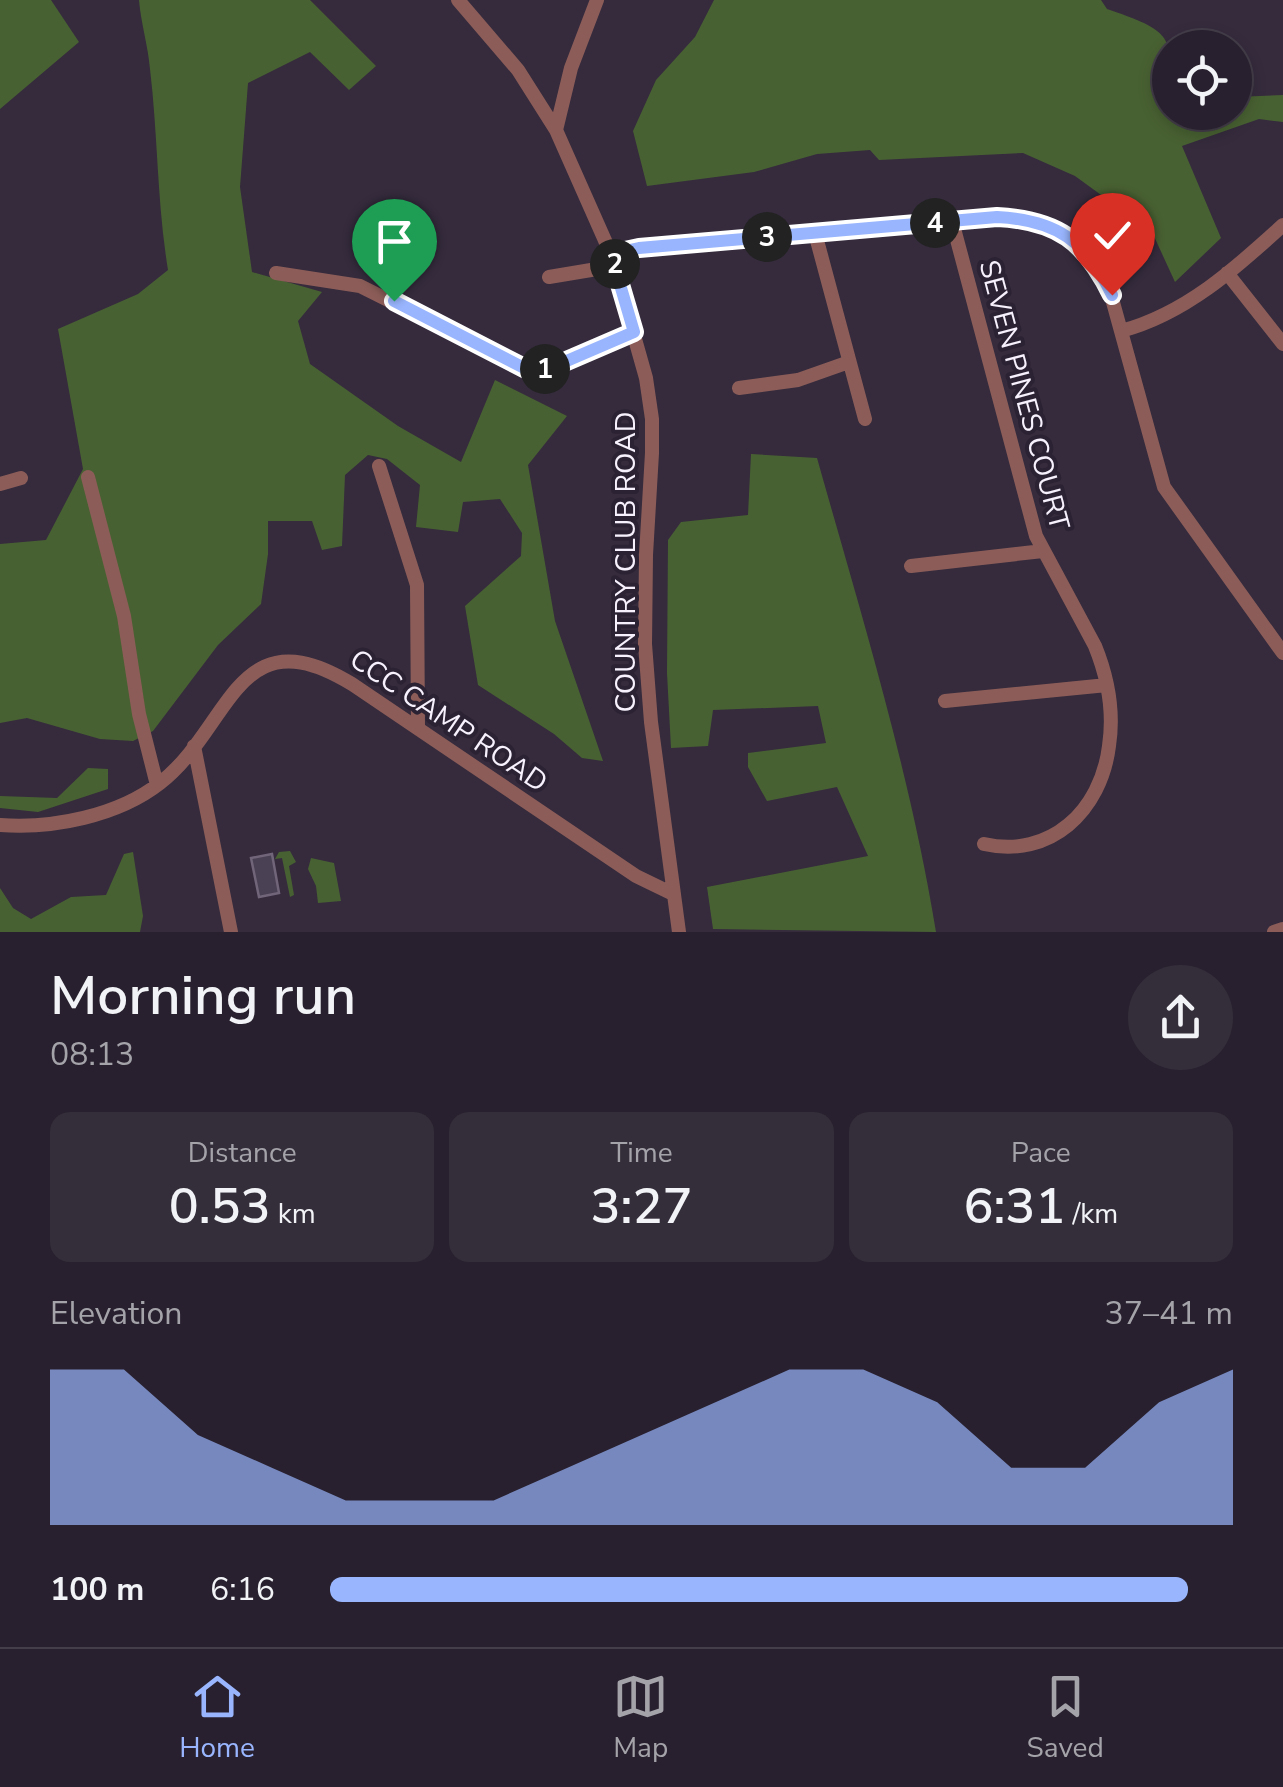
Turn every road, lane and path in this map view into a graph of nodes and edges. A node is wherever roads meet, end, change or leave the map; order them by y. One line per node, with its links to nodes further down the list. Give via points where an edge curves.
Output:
1 (458, 0): 3 (street, COUNTRY CLUB ROAD, via 518,70)
2 (597, 0): 3 (street)
3 (556, 130): 7 (street, COUNTRY CLUB ROAD)
4 (952, 221): 6 (street); 11 (street, via 1021,218 1060,230 1100,270); 21 (street, SEVEN PINES COURT)
5 (1283, 226): 9 (street)
6 (816, 233): 7 (street, via 639,248); 14 (street)
7 (613, 260): 10 (street); 12 (street, COUNTRY CLUB ROAD)
8 (276, 273): 12 (street, via 360,286 528,370 555,366)
9 (1228, 273): 11 (street, via 1155,322); 13 (street)
10 (549, 277)
11 (1121, 331): 23 (street, via 1164,487)
12 (634, 332): 31 (street, COUNTRY CLUB ROAD, via 652,419 645,644)
13 (1283, 344)
14 (848, 362): 15 (street, via 798,380); 16 (street)
15 (739, 388)
16 (865, 419)
17 (379, 466): 26 (street, via 417,586)
18 (88, 477): 28 (street)
19 (21, 478): 20 (street)
20 (0, 484)
21 (1043, 551): 22 (street); 24 (street, SEVEN PINES COURT, via 1095,646)
22 (911, 566)
23 (1283, 653)
24 (1107, 686): 25 (street); 30 (street, SEVEN PINES COURT, via 1107,762 1081,811 1058,833 1030,846)
25 (946, 701)
26 (418, 728): 27 (street, CCC CAMP ROAD, via 330,670 288,659 245,681); 31 (street, CCC CAMP ROAD, via 636,876)
27 (194, 746): 28 (street, CCC CAMP ROAD); 33 (street)
28 (157, 786): 29 (street, CCC CAMP ROAD, via 75,819)
29 (0, 825)
30 (984, 844)
31 (672, 893): 34 (street, COUNTRY CLUB ROAD)
32 (1283, 929): 35 (street)
33 (232, 932)
34 (679, 932)
35 (1274, 932)

